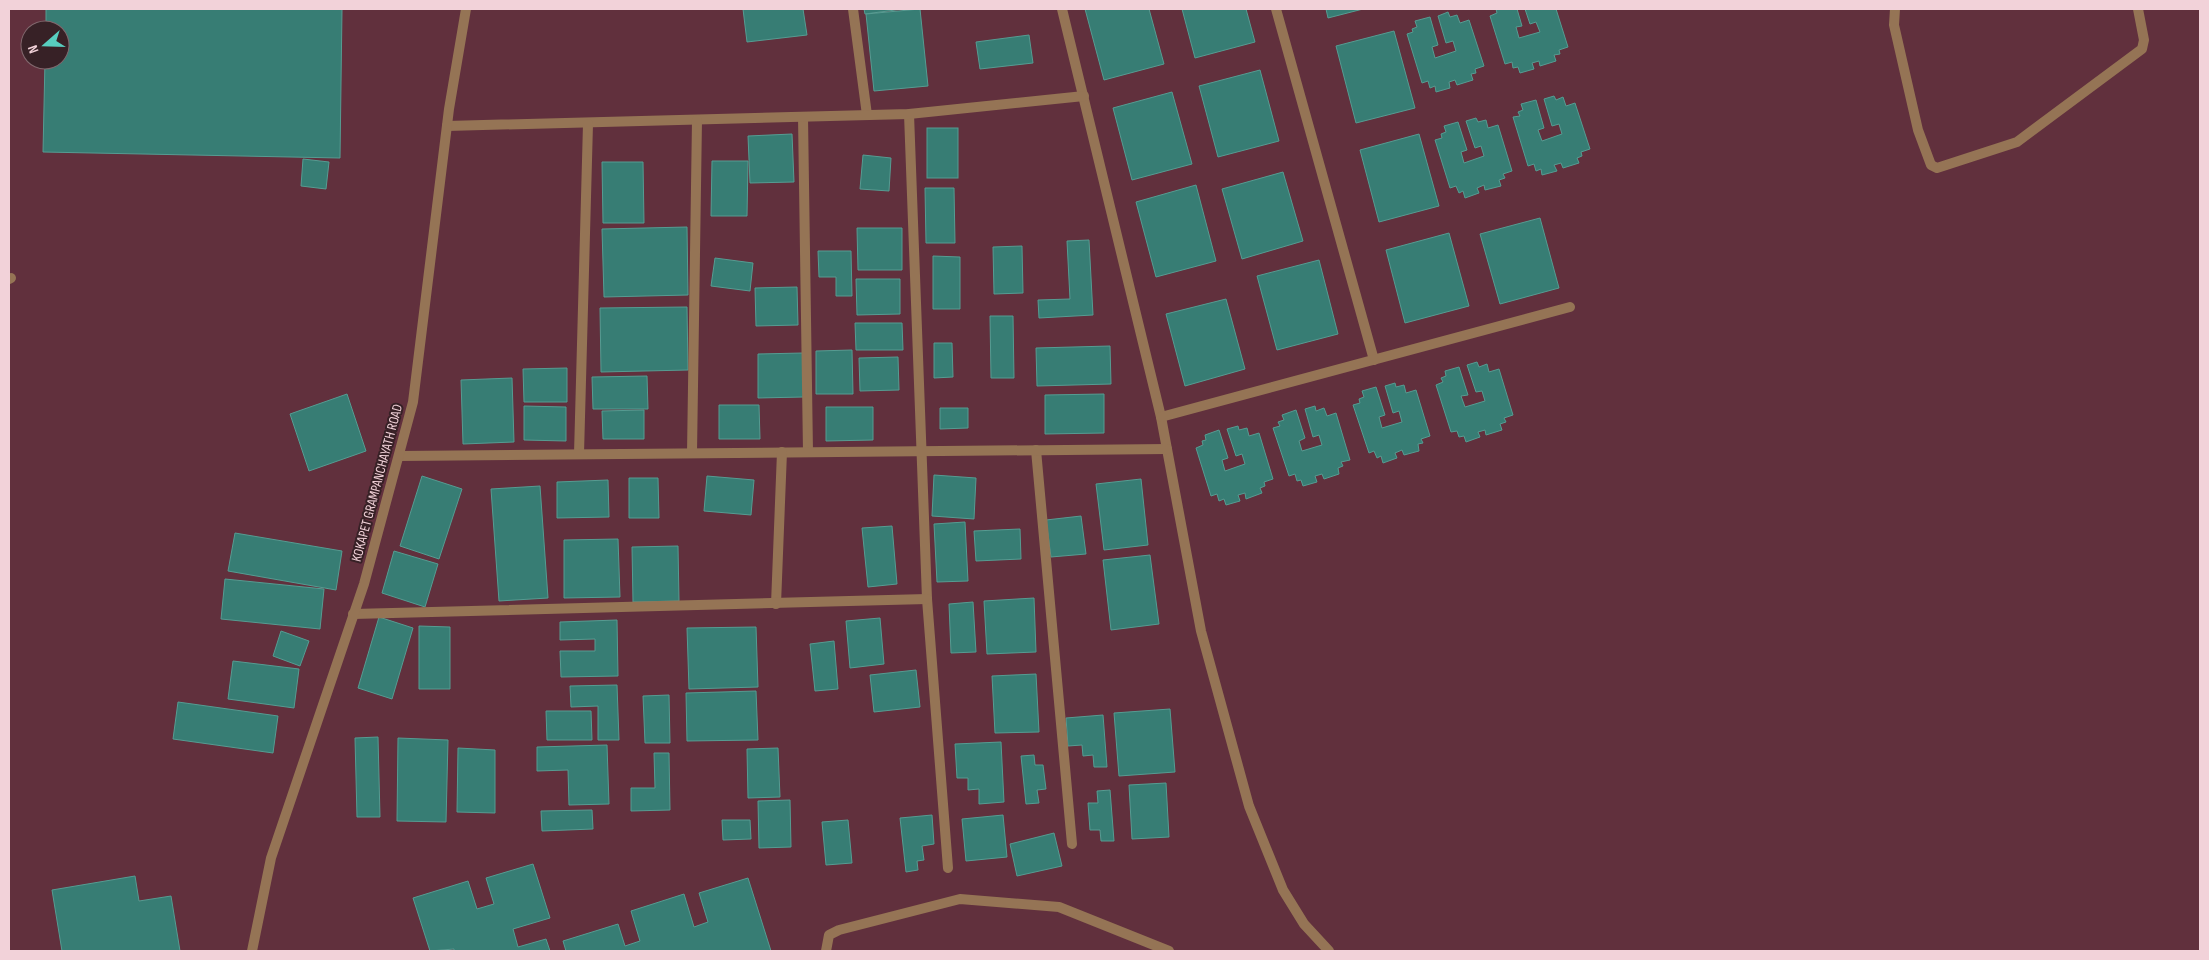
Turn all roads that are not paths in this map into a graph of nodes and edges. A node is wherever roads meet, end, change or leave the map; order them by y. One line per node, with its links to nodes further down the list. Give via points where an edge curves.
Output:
1 (466, 9): 13 (street, KOKAPET GRAMPANCHAYATH ROAD)
2 (853, 9): 9 (street)
3 (1062, 9): 7 (street)
4 (1276, 9): 15 (street)
5 (1895, 9): 6 (street, via 1894,25 1918,130 1931,165 1937,168 2017,142 2142,49 2144,40)
6 (2138, 9)
7 (1084, 96): 8 (street); 16 (street)
8 (909, 114): 9 (street); 21 (street)
9 (867, 115): 10 (street)
10 (803, 117): 11 (street); 20 (street)
11 (697, 120): 12 (street); 22 (street)
12 (588, 124): 13 (street); 23 (street)
13 (447, 126): 24 (street, KOKAPET GRAMPANCHAYATH ROAD, via 413,402)
14 (1570, 307): 15 (street)
15 (1374, 360): 16 (street)
16 (1161, 417): 17 (street)
17 (1167, 449): 18 (street); 33 (street, via 1201,631 1249,806 1283,890 1304,924)
18 (1036, 450): 21 (street); 28 (street)
19 (782, 452): 20 (street); 22 (street); 26 (street)
20 (808, 452): 21 (street)
21 (921, 452): 25 (street)
22 (692, 453): 23 (street)
23 (579, 454): 24 (street)
24 (399, 456): 27 (street, KOKAPET GRAMPANCHAYATH ROAD)
25 (927, 599): 26 (street); 29 (street)
26 (776, 604): 27 (street)
27 (353, 614): 30 (street, KOKAPET GRAMPANCHAYATH ROAD, via 271,858)
28 (1072, 844)
29 (948, 868)
30 (252, 951)
31 (826, 951): 32 (street, via 829,936 839,930 960,899 1059,907)
32 (1169, 951)
33 (1329, 951)

